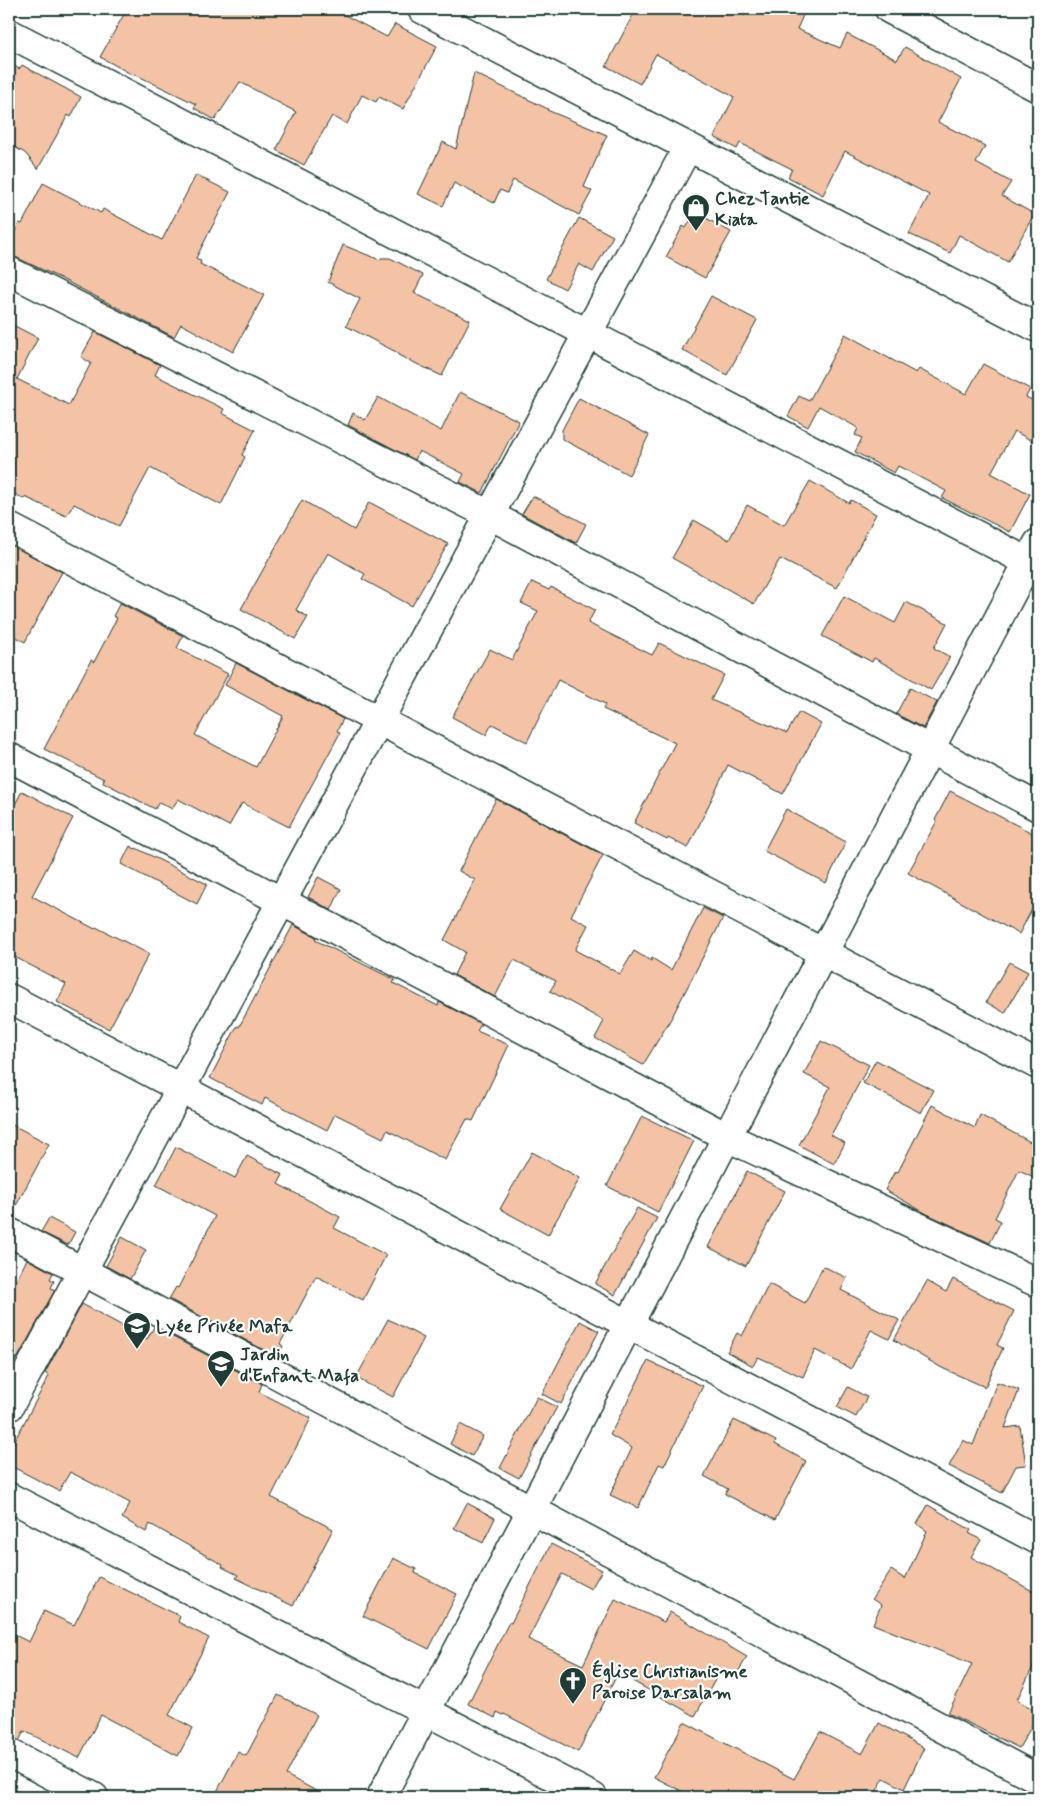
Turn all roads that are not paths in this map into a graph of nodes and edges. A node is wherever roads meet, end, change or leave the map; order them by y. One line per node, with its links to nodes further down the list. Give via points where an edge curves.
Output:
1 (422, 9): 5 (street)
2 (889, 9): 4 (street)
3 (9, 33): 8 (street)
4 (1038, 88)
5 (688, 147): 7 (street); 8 (street)
6 (9, 271): 9 (street)
7 (1038, 328)
8 (588, 333): 9 (street); 11 (street)
9 (490, 515): 12 (street); 13 (street)
10 (9, 527): 12 (street)
11 (1035, 557): 13 (street)
12 (379, 720): 16 (street); 17 (street)
13 (930, 750): 15 (street); 17 (street)
14 (9, 757): 16 (street)
15 (1038, 807)
16 (281, 901): 20 (street); 21 (street)
17 (823, 953): 19 (street); 21 (street)
18 (9, 998): 20 (street)
19 (1038, 1065)
20 (181, 1088): 23 (street); 25 (street)
21 (727, 1137): 24 (street); 25 (street)
22 (9, 1232): 23 (street)
23 (82, 1271): 26 (street); 28 (street)
24 (1038, 1283)
25 (628, 1325): 28 (street); 29 (street)
26 (9, 1407)
27 (9, 1497): 30 (street)
28 (532, 1509): 30 (street); 32 (street)
29 (1038, 1540)
30 (426, 1710): 34 (street); 35 (street)
31 (9, 1753): 33 (street)
32 (1038, 1779)
33 (94, 1797)
34 (381, 1797)
35 (593, 1797)

